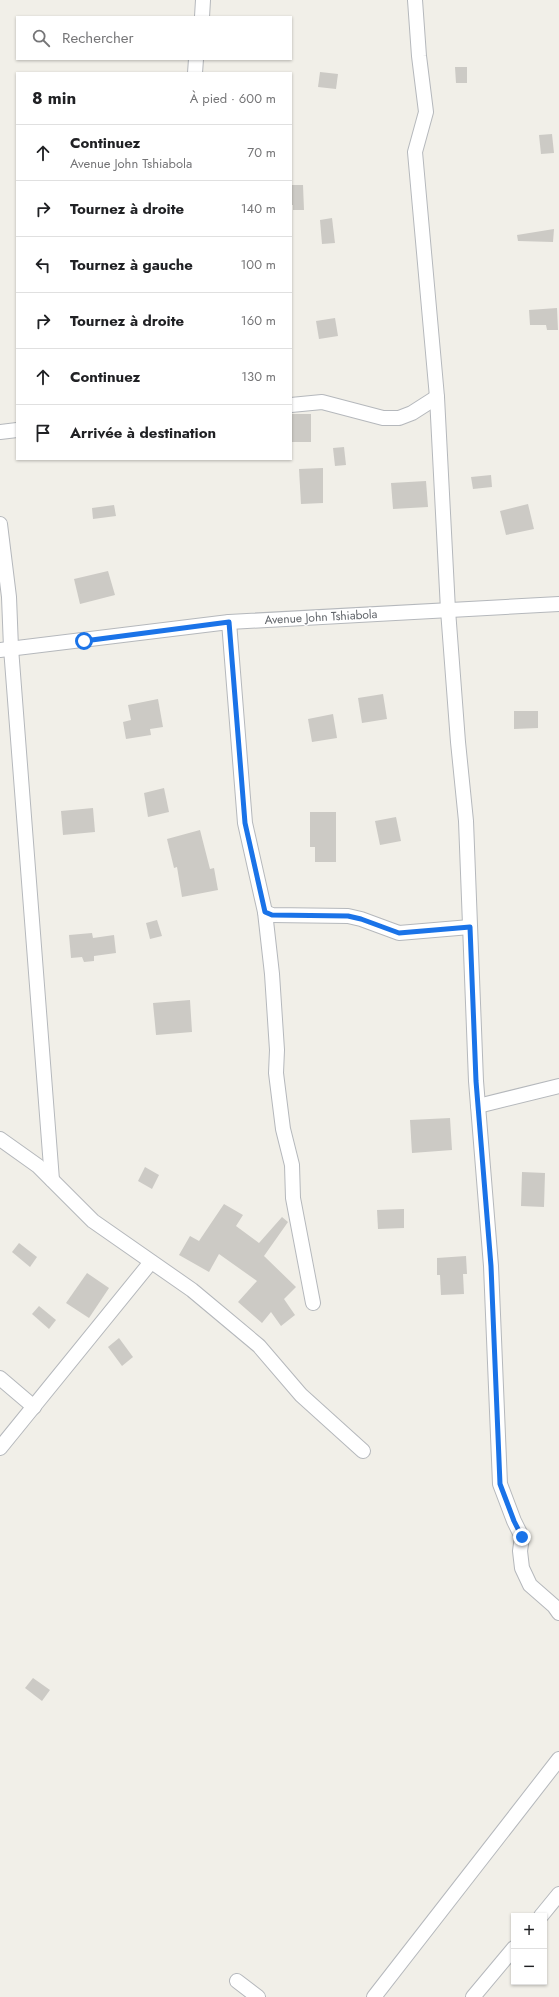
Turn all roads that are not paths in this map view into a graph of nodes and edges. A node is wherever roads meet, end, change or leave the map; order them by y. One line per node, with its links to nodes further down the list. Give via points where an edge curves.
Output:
1 (203, 0): 3 (street)
2 (415, 0): 6 (street, via 426,112 415,152)
3 (202, 16)
4 (196, 60): 5 (street)
5 (195, 72)
6 (437, 397): 7 (street, via 399,418 383,418 322,402); 12 (street)
7 (292, 405)
8 (16, 430): 9 (street)
9 (0, 432)
10 (0, 524): 14 (street, via 9,597)
11 (559, 604): 12 (street, Avenue John Tshiabola)
12 (448, 610): 13 (street, Avenue John Tshiabola); 16 (street, via 466,821)
13 (229, 622): 14 (street, Avenue John Tshiabola); 15 (street, via 245,823)
14 (6, 649): 20 (street)
15 (265, 912): 16 (street, via 272,915 348,916 399,933); 22 (street, via 272,974 276,1073 283,1129 292,1165 293,1198)
16 (470, 927): 18 (street)
17 (559, 1086): 18 (street)
18 (478, 1106): 27 (street, via 491,1266 500,1484 522,1537 520,1551 525,1574 530,1584)
19 (0, 1139): 20 (street, via 38,1166)
20 (52, 1180): 21 (street, via 92,1222)
21 (151, 1262): 24 (street); 26 (street, via 192,1290 259,1346 301,1395)
22 (313, 1303)
23 (0, 1378): 24 (street)
24 (34, 1407): 25 (street)
25 (0, 1448)
26 (363, 1451)
27 (559, 1613)
28 (559, 1759): 34 (street)
29 (559, 1894): 30 (street)
30 (543, 1913)
31 (513, 1949): 35 (street)
32 (237, 1981): 33 (street)
33 (258, 1997)
34 (374, 1997)
35 (473, 1997)

